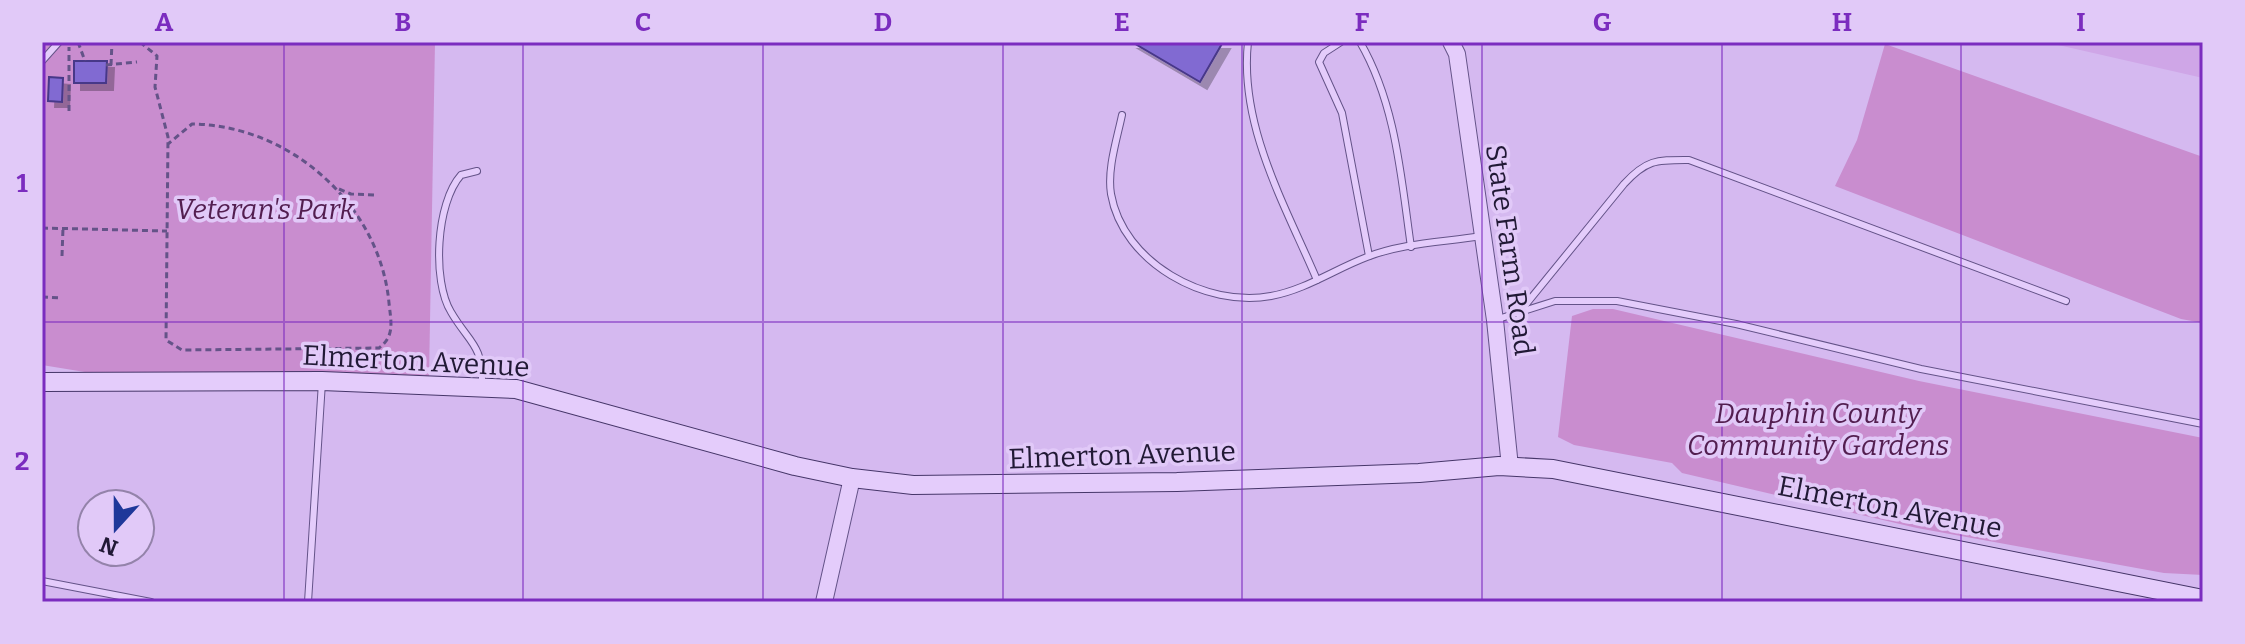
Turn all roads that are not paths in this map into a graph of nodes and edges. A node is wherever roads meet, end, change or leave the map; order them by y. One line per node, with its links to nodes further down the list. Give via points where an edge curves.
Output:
1 (59, 42): 6 (lane)
2 (1248, 42): 12 (lane, via 1248,87 1260,147)
3 (1341, 42): 11 (lane, via 1319,62 1342,113)
4 (1360, 42): 10 (lane, via 1390,115)
5 (1451, 42): 9 (street, State Farm Road, via 1457,54)
6 (42, 61)
7 (1122, 115): 12 (lane, via 1111,194 1124,229 1149,259 1211,295 1271,296)
8 (477, 171): 18 (lane, via 461,175 448,197 440,279 451,312 478,348)
9 (1481, 236): 10 (lane); 15 (street, State Farm Road)
10 (1411, 247): 11 (lane)
11 (1369, 256): 12 (lane)
12 (1317, 280)
13 (2066, 301): 14 (lane, via 1689,160 1655,160 1624,184)
14 (1518, 314): 15 (lane); 19 (lane, via 1555,301 1617,301 1921,369)
15 (1495, 320): 20 (street, State Farm Road)
16 (322, 381): 17 (main road, Elmerton Avenue); 18 (main road, Elmerton Avenue); 25 (lane)
17 (42, 382)
18 (482, 388): 21 (main road, Elmerton Avenue, via 516,389)
19 (2203, 424)
20 (1510, 467): 21 (main road, Elmerton Avenue, via 997,486); 23 (main road, Elmerton Avenue, via 1553,469)
21 (852, 478): 26 (street)
22 (42, 581): 24 (lane)
23 (2203, 599)
24 (151, 602)
25 (308, 602)
26 (824, 602)

